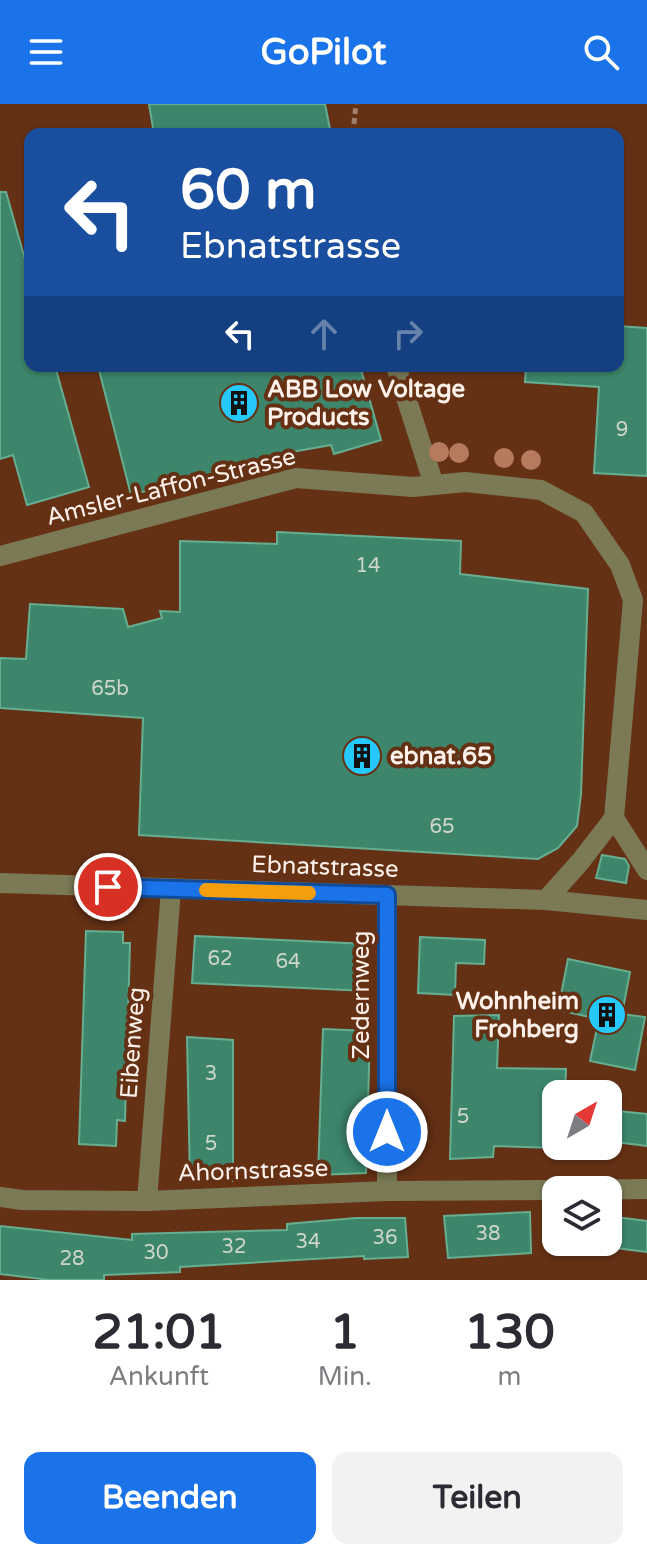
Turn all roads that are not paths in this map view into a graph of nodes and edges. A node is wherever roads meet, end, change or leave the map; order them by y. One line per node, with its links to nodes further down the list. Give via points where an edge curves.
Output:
1 (398, 372): 2 (street)
2 (434, 485): 3 (street, Amsler-Laffon-Strasse, via 296,478); 4 (street, Amsler-Laffon-Strasse, via 465,482 541,490 584,513 620,565 633,600)
3 (0, 556)
4 (614, 818): 5 (street); 9 (street)
5 (647, 870)
6 (0, 883): 7 (street, Ebnatstrasse)
7 (171, 889): 8 (street, Ebnatstrasse); 16 (street, Eibenweg)
8 (387, 895): 9 (street, Ebnatstrasse); 14 (street, Zedernweg)
9 (546, 900): 10 (street, Ebnatstrasse)
10 (647, 910)
11 (622, 1189): 12 (street, Ahornstrasse)
12 (647, 1189)
13 (542, 1190): 14 (street, Ahornstrasse)
14 (387, 1191): 16 (street, Ahornstrasse)
15 (0, 1197): 16 (street, Ahornstrasse)
16 (147, 1201)

